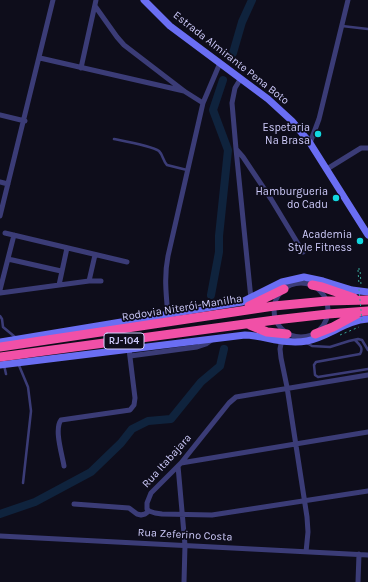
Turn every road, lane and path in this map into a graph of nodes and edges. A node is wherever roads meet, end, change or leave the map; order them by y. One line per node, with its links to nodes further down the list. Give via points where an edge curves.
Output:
1 (53, 0): 8 (street)
2 (96, 0): 5 (street)
3 (144, 0): 9 (street, Estrada Almirante Pena Boto, via 170,26)
4 (348, 0): 6 (street)
5 (95, 6): 10 (street); 12 (street, via 124,44)
6 (342, 26): 7 (lane); 17 (street, via 319,119)
7 (368, 29)
8 (40, 58): 10 (street); 15 (street)
9 (220, 63): 11 (street, Estrada Almirante Pena Boto); 13 (street)
10 (81, 68): 12 (street)
11 (241, 78): 17 (street, Estrada Almirante Pena Boto, via 282,111); 19 (street, via 235,88 232,103)
12 (184, 92): 13 (street)
13 (203, 103): 21 (street)
14 (0, 115): 15 (street)
15 (25, 121): 23 (street)
16 (114, 139): 21 (lane, via 154,149 160,153 167,165)
17 (310, 144): 20 (street, Estrada Almirante Pena Boto)
18 (368, 148): 20 (street, via 361,148)
19 (236, 149): 29 (street, via 267,192); 41 (street)
20 (327, 169): 27 (street, Estrada Almirante Pena Boto)
21 (188, 170): 46 (street, via 165,272)
22 (0, 182): 23 (street)
23 (8, 184): 24 (street)
24 (0, 216)
25 (5, 233): 26 (street)
26 (14, 235): 28 (street); 31 (street)
27 (368, 235)
28 (67, 248): 30 (street); 33 (street)
29 (303, 252)
30 (95, 255): 32 (street); 35 (street)
31 (8, 259): 33 (street); 39 (street)
32 (126, 262)
33 (61, 271): 37 (street)
34 (101, 280): 35 (street)
35 (89, 281): 37 (street)
36 (306, 282): 38 (street, via 293,284); 40 (highway); 41 (street, via 282,282); 43 (street, via 321,292)
37 (59, 285): 39 (street)
38 (284, 289): 44 (street, via 277,296); 45 (highway)
39 (0, 292)
40 (361, 293): 40 (path, via 358,269 360,269); 42 (highway, Rodovia Niterói-Manilha / RJ-104); 43 (highway, Rodovia Niterói-Manilha / RJ-104); 49 (path, bridge)
41 (250, 299): 46 (street)
42 (368, 300)
43 (327, 301): 44 (highway, Rodovia Niterói-Manilha / RJ-104); 47 (street)
44 (274, 306): 45 (highway, Rodovia Niterói-Manilha / RJ-104); 50 (street)
45 (240, 311): 59 (highway, Rodovia Niterói-Manilha / RJ-104)
46 (168, 314): 55 (street)
47 (328, 314): 49 (highway, RJ-104); 50 (highway, RJ-104); 53 (street, via 325,323)
48 (0, 316): 52 (lane)
49 (364, 316): 53 (highway); 57 (street, via 320,337)
50 (275, 320): 51 (highway, RJ-104); 54 (street)
51 (248, 324): 54 (highway); 62 (highway, RJ-104)
52 (2, 327): 55 (lane)
53 (315, 334): 54 (street)
54 (284, 338): 57 (street, via 292,342); 61 (street, via 245,335); 67 (street, via 281,358)
55 (17, 339): 58 (street)
56 (354, 340): 57 (lane, via 330,347 312,346); 60 (lane, via 362,340); 64 (lane, via 360,344 360,354 316,362 315,375 318,377)
57 (304, 341)
58 (0, 342)
59 (0, 348)
60 (368, 350)
61 (130, 352): 63 (street); 71 (street, via 134,406 130,410 61,420 58,430)
62 (1, 362): 63 (street); 65 (lane)
63 (18, 363): 72 (lane, via 28,387 31,411)
64 (368, 369)
65 (6, 374)
66 (368, 375): 67 (street, Rua Itabajara)
67 (287, 387): 69 (street); 70 (street, Rua Itabajara, via 232,400)
68 (368, 432): 69 (street)
69 (296, 445): 70 (street); 74 (street)
70 (179, 464): 76 (street, Rua Itabajara, via 151,493 147,503); 77 (street)
71 (64, 466)
72 (23, 483)
73 (368, 491): 74 (street)
74 (305, 501): 77 (street, via 225,514); 80 (street, via 308,525)
75 (74, 504): 76 (street, via 129,508 141,515)
76 (149, 511): 77 (street, via 155,514)
77 (183, 515): 79 (street)
78 (0, 536): 79 (street, Rua Zeferino Costa)
79 (185, 545): 80 (street, Rua Zeferino Costa); 83 (street)
80 (306, 552): 81 (street, Rua Zeferino Costa)
81 (359, 554): 82 (street, Rua Zeferino Costa); 84 (street)
82 (368, 555)
83 (184, 582)
84 (358, 582)

